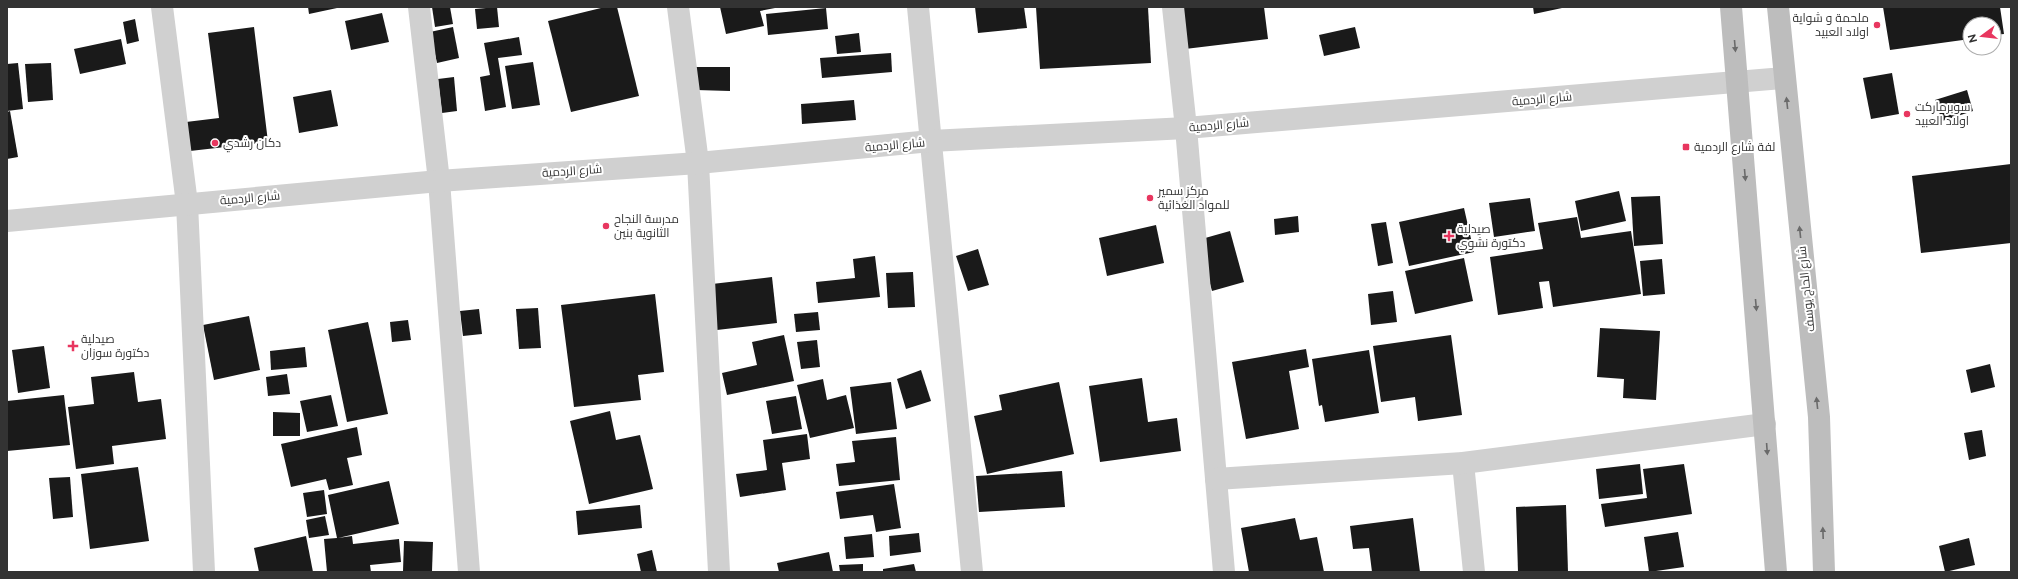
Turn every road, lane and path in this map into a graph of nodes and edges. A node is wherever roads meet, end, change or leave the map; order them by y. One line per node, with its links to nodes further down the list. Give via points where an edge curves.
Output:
1 (162, 7): 14 (street)
2 (419, 7): 13 (street)
3 (678, 7): 12 (street)
4 (918, 7): 11 (street)
5 (1173, 7): 10 (street)
6 (1731, 7): 9 (main road, one-way to 9)
7 (1778, 7): 8 (main road, شارع الحاج يوسف)
8 (1784, 78): 9 (street, شارع الردمية); 26 (main road, شارع الحاج يوسف, one-way to 8, via 1819,417)
9 (1738, 83): 10 (street, شارع الردمية); 16 (main road, one-way to 16)
10 (1186, 128): 11 (street, شارع الردمية); 18 (street)
11 (932, 142): 12 (street, شارع الردمية); 22 (street)
12 (698, 163): 13 (street, شارع الردمية); 21 (street)
13 (439, 181): 14 (street, شارع الردمية); 20 (street)
14 (186, 204): 15 (street, شارع الردمية); 19 (street)
15 (7, 221)
16 (1766, 424): 17 (street); 25 (main road, one-way to 25)
17 (1463, 463): 18 (street); 24 (street)
18 (1216, 479): 23 (street)
19 (204, 572)
20 (469, 572)
21 (719, 572)
22 (972, 572)
23 (1224, 572)
24 (1474, 572)
25 (1776, 572)
26 (1824, 572)

